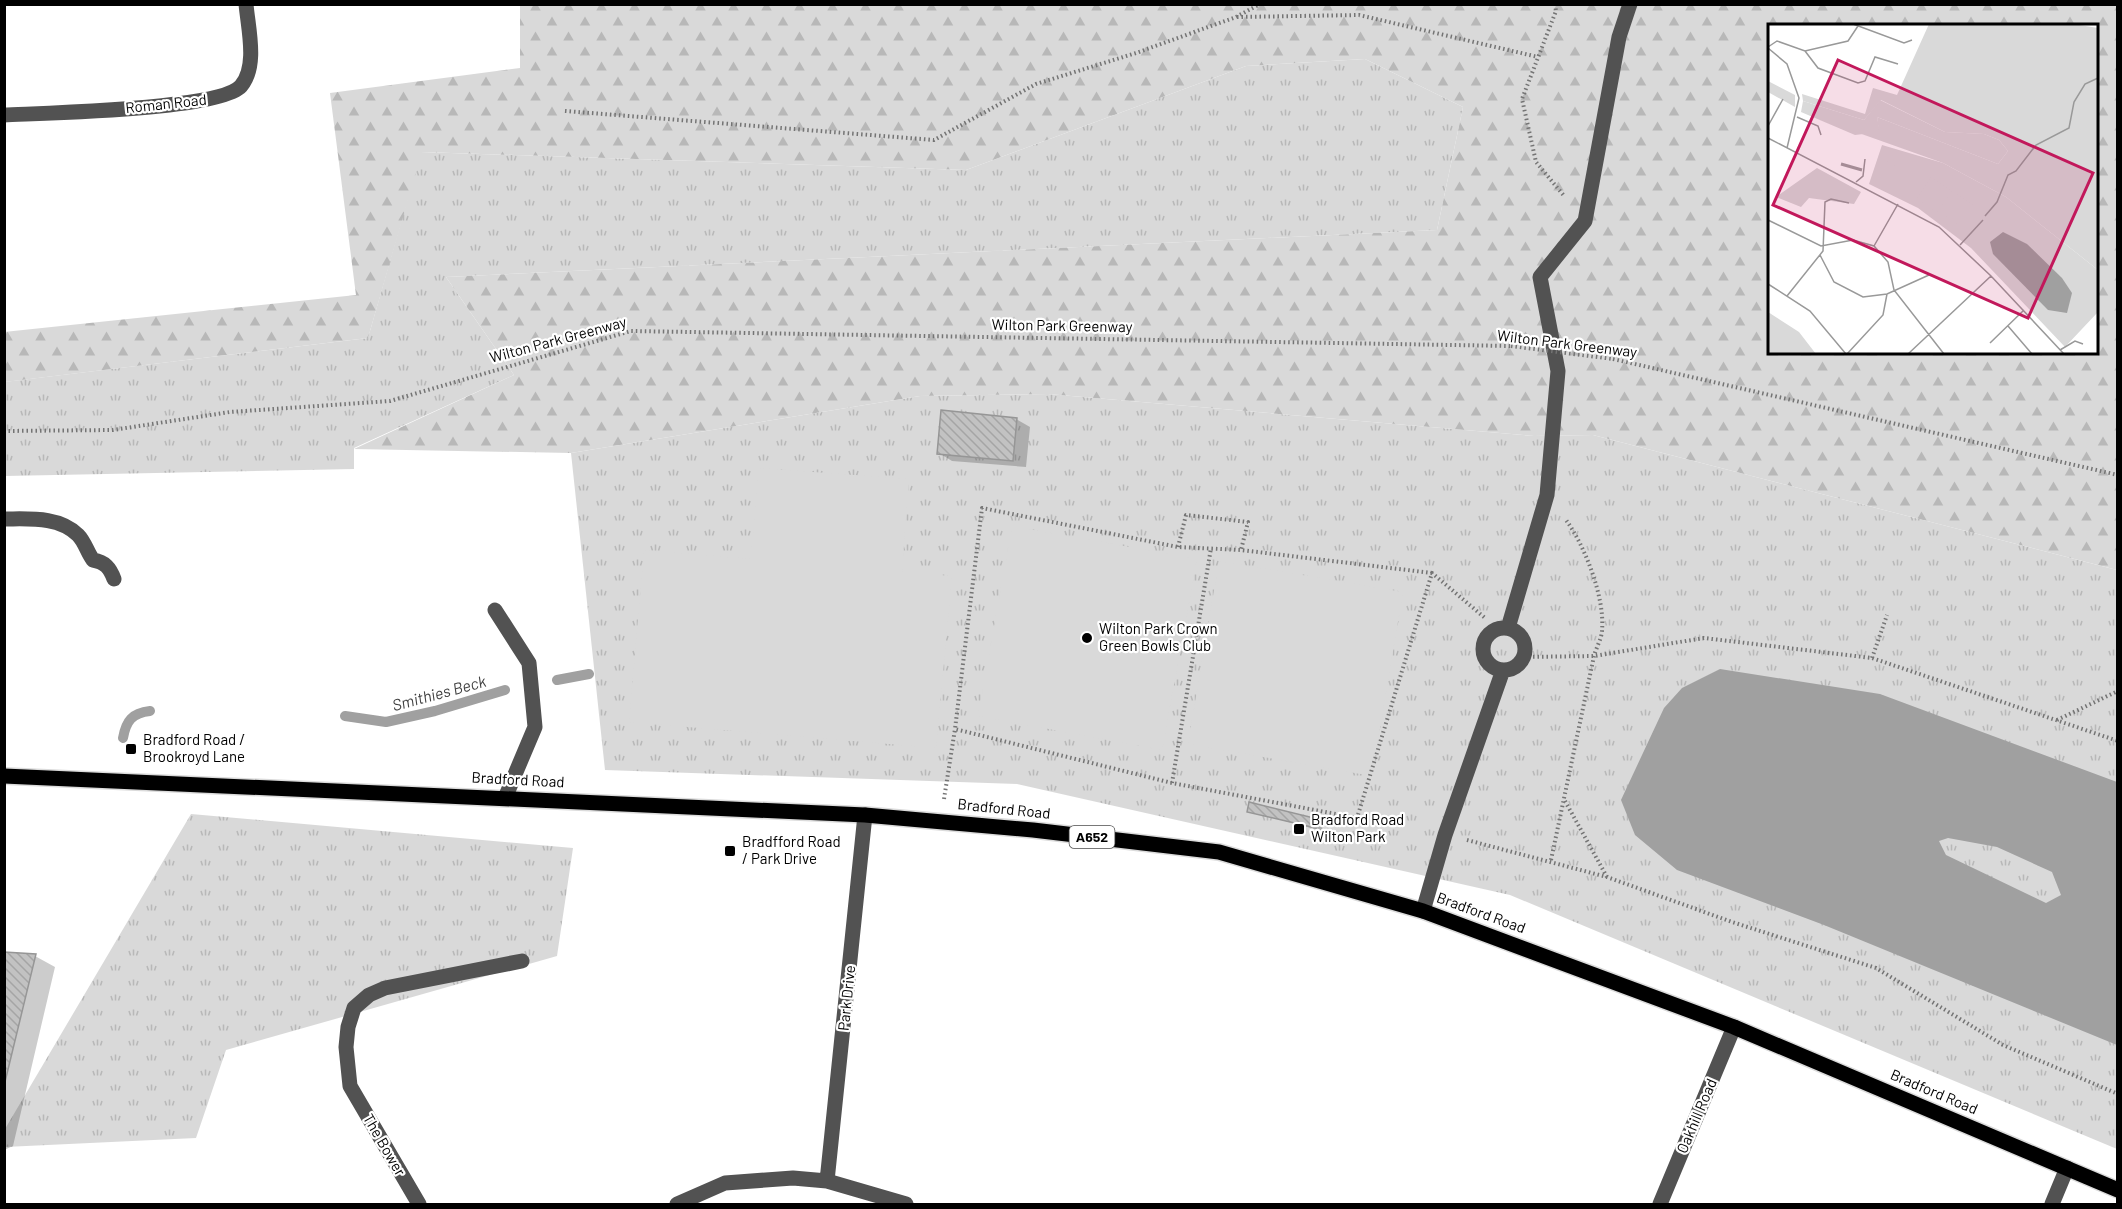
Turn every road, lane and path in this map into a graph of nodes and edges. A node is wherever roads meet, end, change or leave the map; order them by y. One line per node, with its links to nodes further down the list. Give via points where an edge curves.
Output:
1 (246, 4): 8 (street, Roman Road, via 250,63 247,75 240,87 214,99 113,110)
2 (1260, 4): 5 (path)
3 (1555, 4): 6 (path, via 1556,11)
4 (1630, 4): 9 (street, via 1619,37)
5 (1236, 17): 6 (path, via 1359,15); 7 (path, via 1036,84 934,140)
6 (1538, 57): 9 (path, via 1522,99 1536,162)
7 (565, 111)
8 (4, 115)
9 (1585, 220): 12 (street, via 1540,277 1558,371)
10 (4, 431): 11 (path, Wilton Park Greenway, bridge, via 112,430 230,412 390,401 631,331 1510,346 1613,359)
11 (2118, 475)
12 (1547, 495): 21 (street); 22 (path, via 1574,531 1597,587 1602,630)
13 (4, 519): 18 (street, via 39,519 66,525 80,537 93,560 110,569)
14 (1178, 547): 15 (path); 16 (path, via 1186,515 1248,522); 28 (path, via 982,508)
15 (1211, 548): 16 (path); 31 (path)
16 (1241, 550): 17 (path)
17 (1432, 573): 21 (path); 31 (path, via 1357,818)
18 (114, 579)
19 (495, 610): 32 (street, via 529,663 535,728)
20 (1887, 615): 24 (path)
21 (1502, 628): 23 (street, via 1523,639); 25 (street, via 1486,637 1482,649 1491,666)
22 (1594, 656): 23 (path); 24 (path, via 1704,638); 33 (path)
23 (1524, 657): 25 (street, via 1515,667)
24 (1872, 658): 27 (path)
25 (1503, 670): 36 (street)
26 (2118, 691): 27 (path)
27 (2057, 720): 29 (path)
28 (956, 729): 31 (path); 35 (path)
29 (2118, 741)
30 (4, 776): 32 (main road, Bradford Road / A652)
31 (1172, 783)
32 (505, 798): 34 (main road, Bradford Road / A652)
33 (1564, 800): 37 (path); 38 (path)
34 (865, 815): 35 (main road, Bradford Road / A652); 44 (street, Park Drive)
35 (940, 821): 39 (main road, Bradford Road / A652, via 1219,852)
36 (1445, 835): 37 (path); 39 (street)
37 (1551, 860): 38 (path)
38 (1607, 877): 42 (path, via 1876,968 2003,1045)
39 (1423, 911): 41 (main road, Bradford Road / A652)
40 (522, 961): 46 (street, The Bower, via 385,988 354,1008 346,1047 350,1086)
41 (1734, 1027): 43 (main road, Bradford Road / A652); 49 (street, Oakhill Road)
42 (2118, 1094)
43 (2067, 1168): 45 (main road, Bradford Road / A652); 50 (street)
44 (827, 1181): 47 (street, via 792,1178 725,1183); 48 (street)
45 (2118, 1190)
46 (419, 1204)
47 (676, 1204)
48 (906, 1204)
49 (1660, 1204)
50 (2052, 1204)

